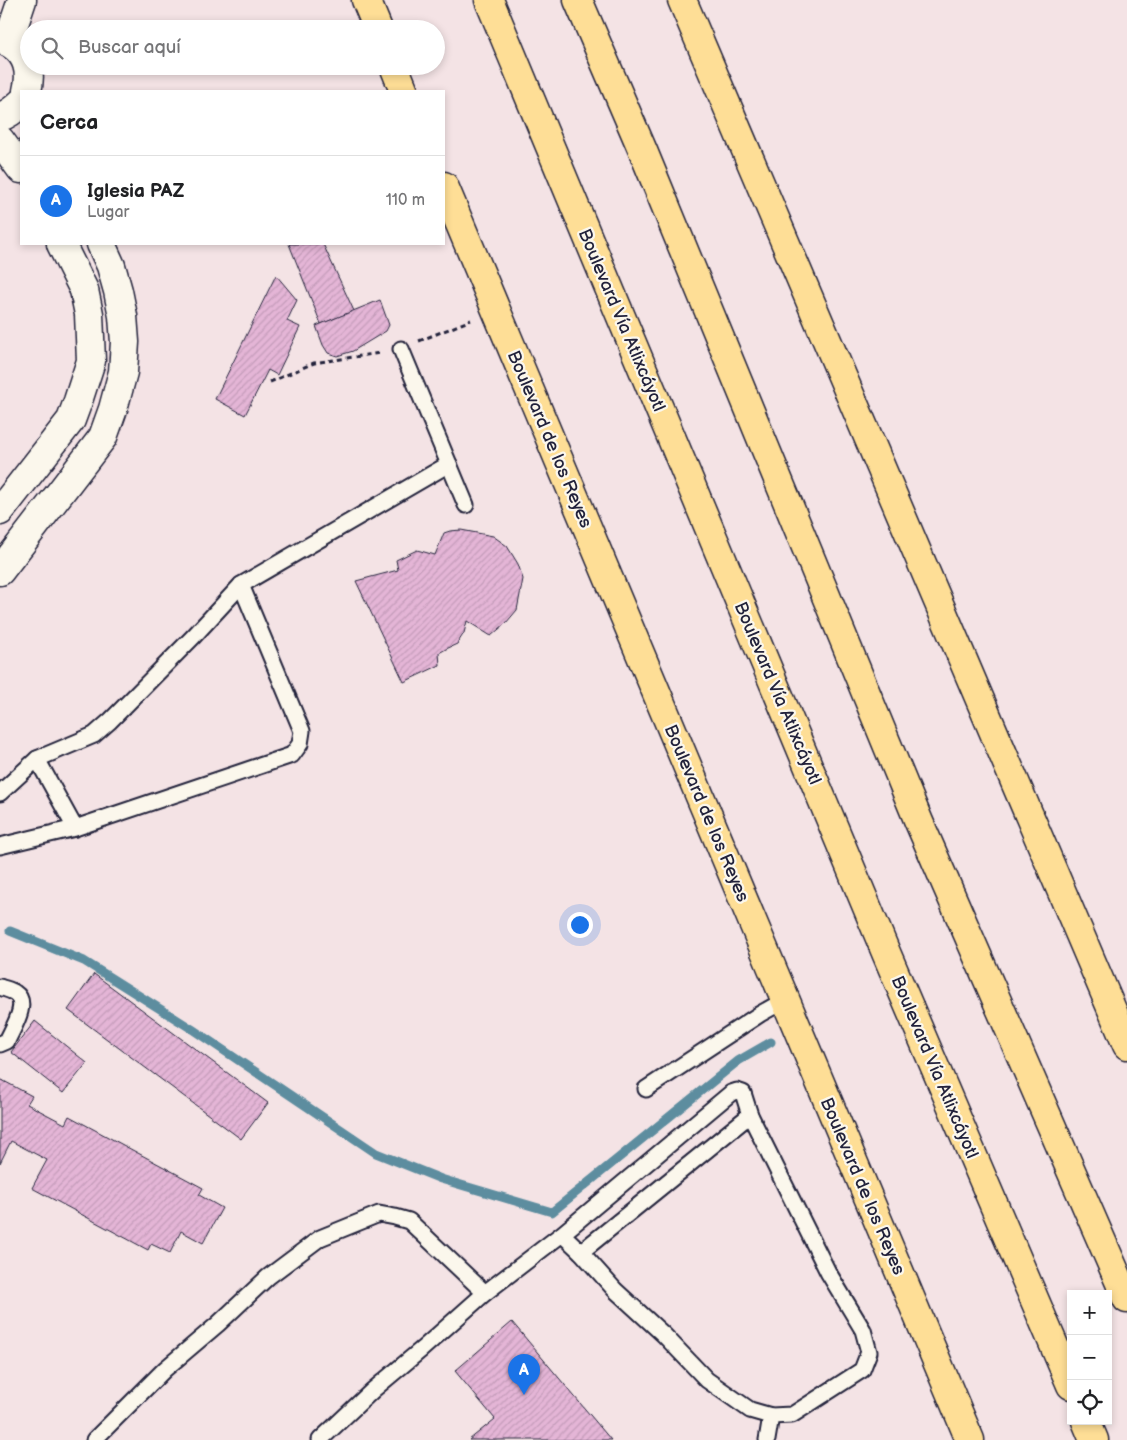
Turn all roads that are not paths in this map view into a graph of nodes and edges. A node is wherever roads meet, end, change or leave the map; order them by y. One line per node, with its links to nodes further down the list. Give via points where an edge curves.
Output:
1 (22, 0): 7 (street)
2 (366, 0): 6 (main road)
3 (489, 0): 42 (main road, Boulevard Vía Atlixcáyotl, via 887,955)
4 (578, 0): 41 (main road, via 919,822)
5 (682, 0): 35 (main road)
6 (374, 20)
7 (4, 41): 8 (street)
8 (20, 52)
9 (29, 75): 11 (street)
10 (398, 75): 12 (main road)
11 (27, 90)
12 (404, 90)
13 (20, 102): 14 (street, via 15,109)
14 (0, 116)
15 (0, 140): 16 (street)
16 (20, 168)
17 (445, 188): 33 (main road, Boulevard de los Reyes)
18 (62, 245): 21 (street, via 84,290 91,338 91,361)
19 (100, 245): 22 (street, via 118,291 125,342 123,372)
20 (401, 349): 23 (lane)
21 (71, 420): 22 (street); 25 (street)
22 (103, 436): 26 (street)
23 (449, 464): 24 (lane); 27 (lane)
24 (466, 504)
25 (0, 511)
26 (0, 571)
27 (241, 585): 28 (lane, via 94,735); 30 (lane, via 302,732 300,744 292,755)
28 (37, 759): 29 (lane); 30 (lane)
29 (0, 793)
30 (75, 828): 31 (lane)
31 (0, 846)
32 (0, 987): 34 (lane, via 16,993 22,1008 7,1041)
33 (785, 1000): 36 (lane); 48 (main road, Boulevard de los Reyes)
34 (0, 1044)
35 (1127, 1045)
36 (646, 1089)
37 (750, 1115): 38 (lane, via 743,1093 731,1093); 39 (lane); 43 (lane, via 828,1272 863,1330 869,1352 862,1370 792,1415)
38 (562, 1234): 39 (lane); 40 (lane)
39 (581, 1252): 43 (lane, via 707,1380 750,1410)
40 (484, 1294): 45 (lane, via 409,1221 379,1214 320,1238 268,1277 166,1369); 46 (lane)
41 (1127, 1299)
42 (1069, 1380)
43 (771, 1416): 47 (lane)
44 (1088, 1425): 49 (main road)
45 (94, 1440)
46 (320, 1440)
47 (767, 1440)
48 (970, 1440)
49 (1094, 1440)

